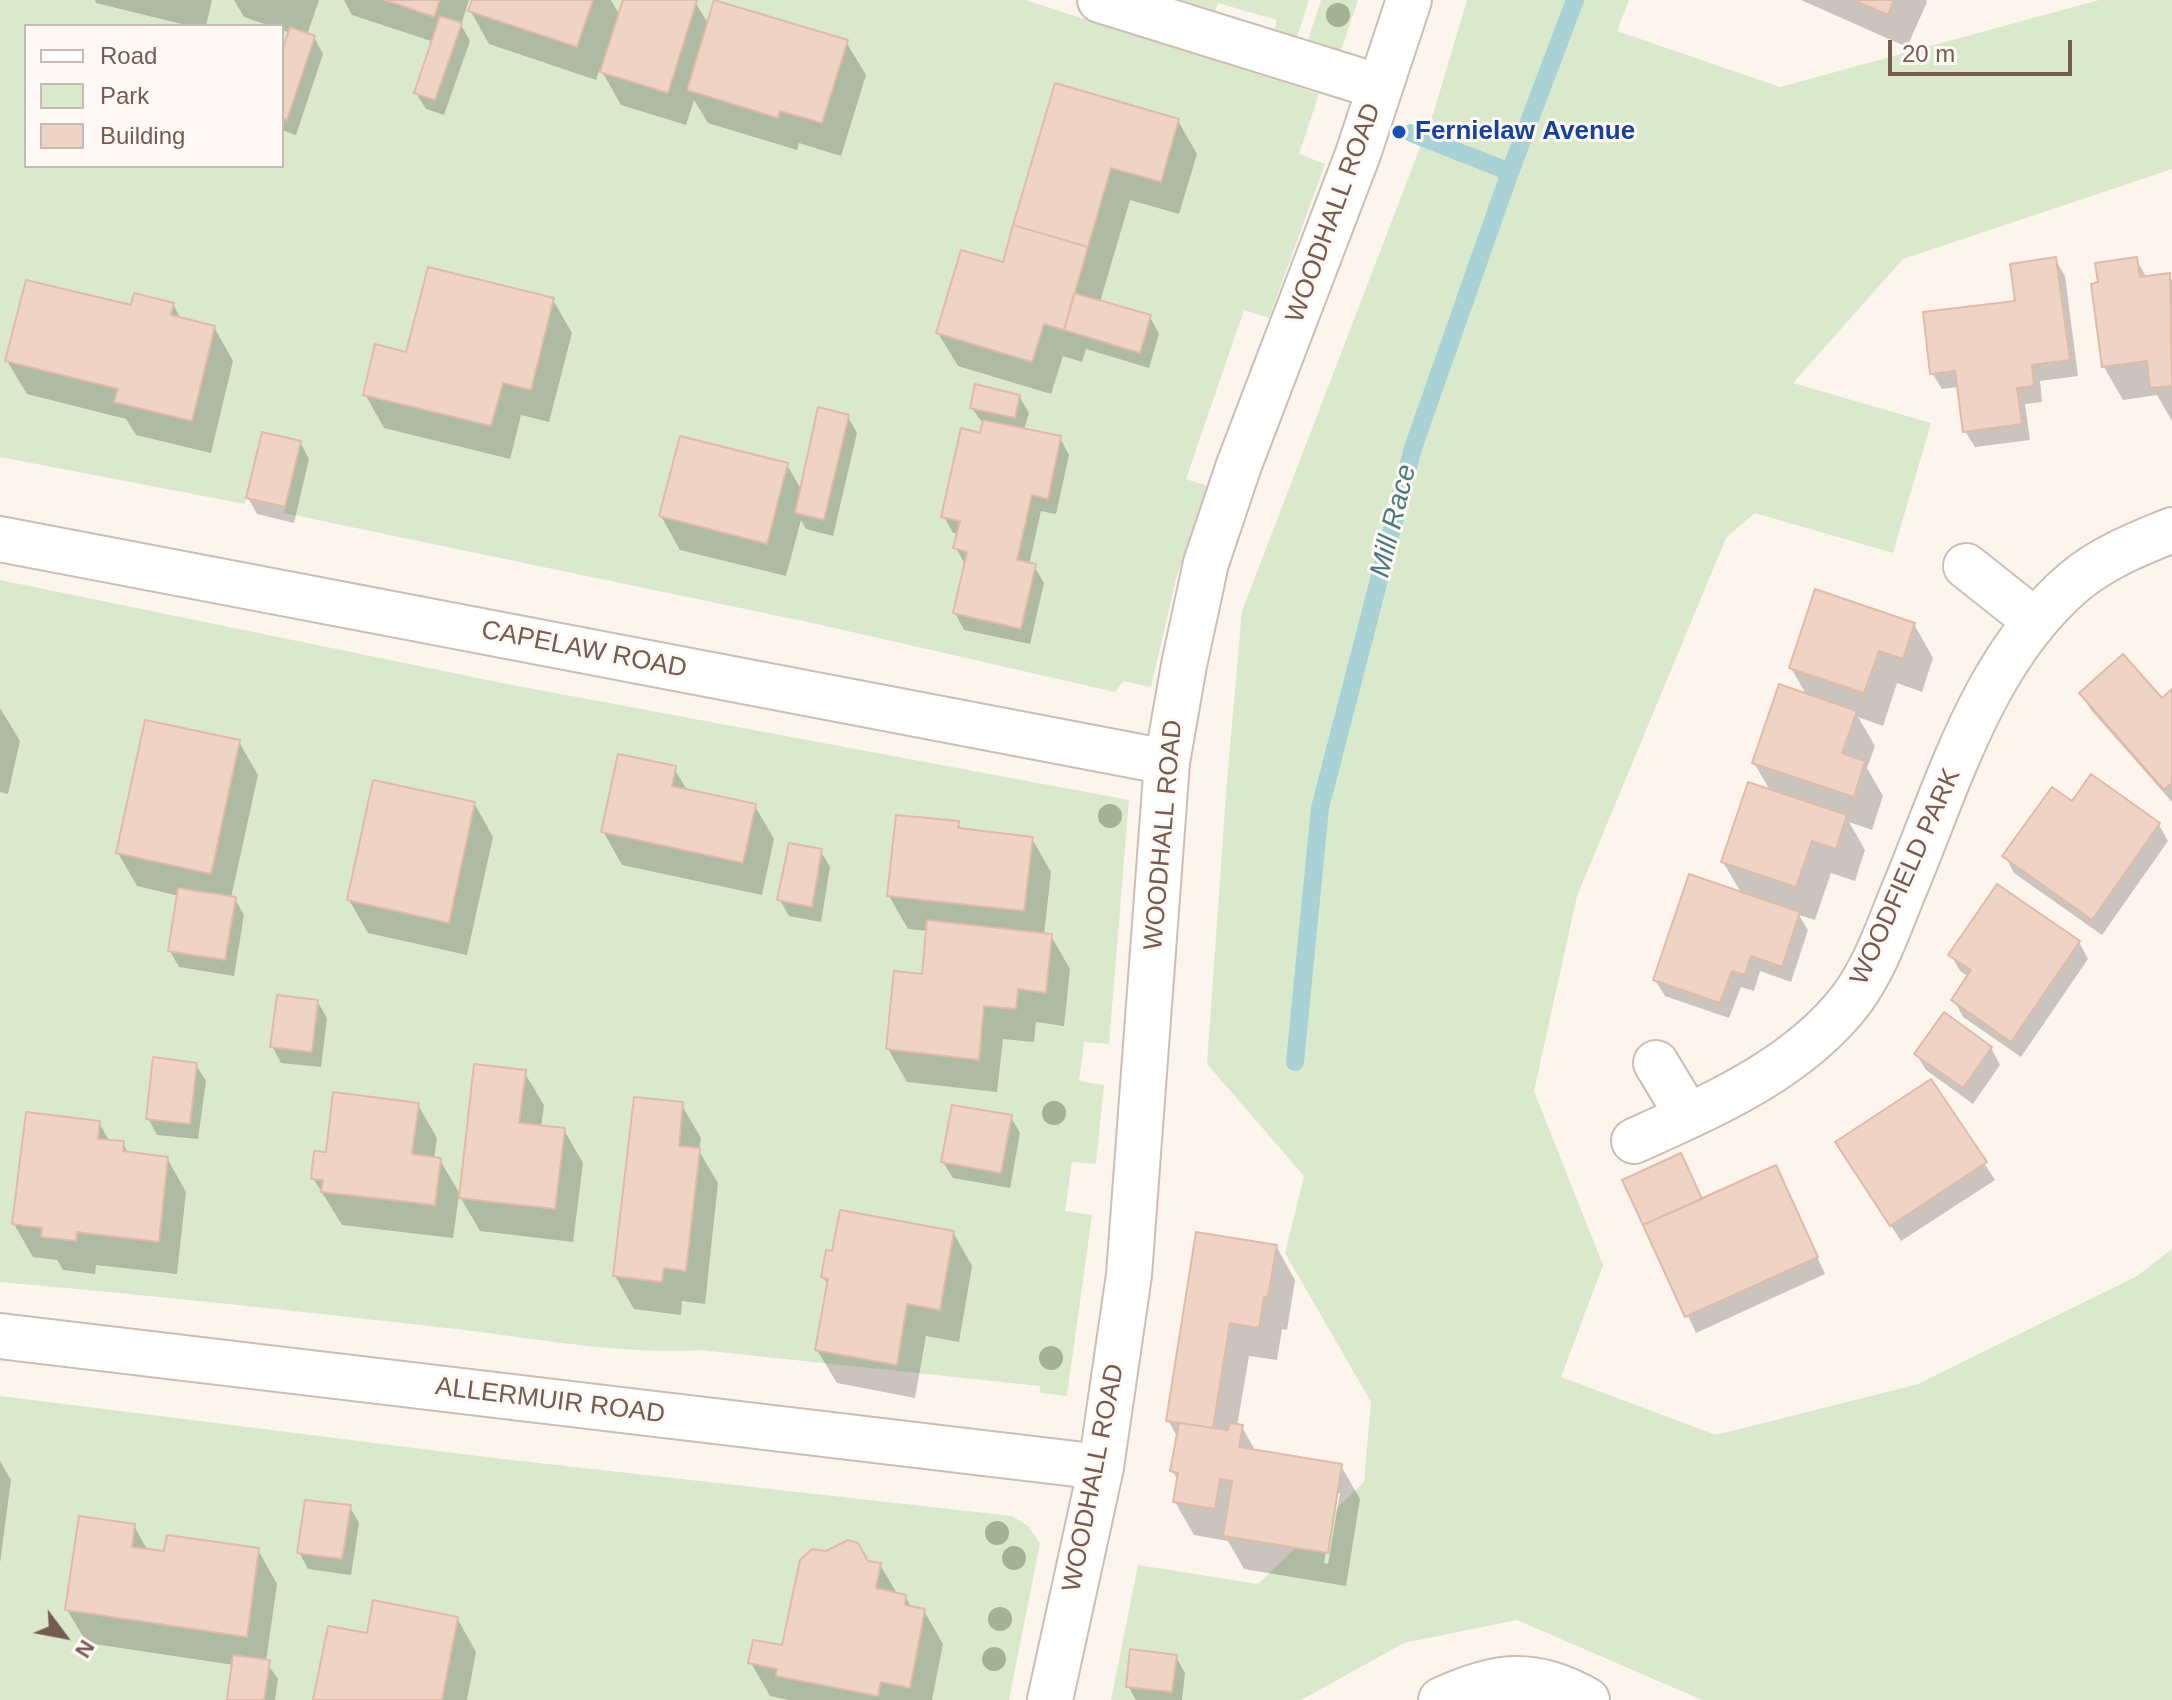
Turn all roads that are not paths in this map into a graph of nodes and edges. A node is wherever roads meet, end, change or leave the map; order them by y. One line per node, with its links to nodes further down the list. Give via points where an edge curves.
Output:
1 (1100, 0): 3 (street)
2 (1409, 0): 3 (street, WOODHALL ROAD)
3 (1380, 87): 8 (street, WOODHALL ROAD, via 1206,563)
4 (2172, 530): 7 (street, WOODFIELD PARK, via 2120,552 2077,579)
5 (0, 539): 8 (street, CAPELAW ROAD)
6 (1966, 566): 7 (street)
7 (2034, 620): 10 (street, WOODFIELD PARK, via 1997,675 1881,945 1851,1000 1787,1059)
8 (1167, 762): 13 (street, WOODHALL ROAD, via 1129,1275)
9 (1656, 1063): 10 (street)
10 (1688, 1116): 11 (street, WOODFIELD PARK)
11 (1634, 1141)
12 (0, 1336): 13 (street, ALLERMUIR ROAD)
13 (1101, 1467): 14 (street, WOODHALL ROAD)
14 (1050, 1700)
15 (1441, 1700): 16 (street, via 1475,1684 1508,1678 1545,1682)
16 (1587, 1700)

